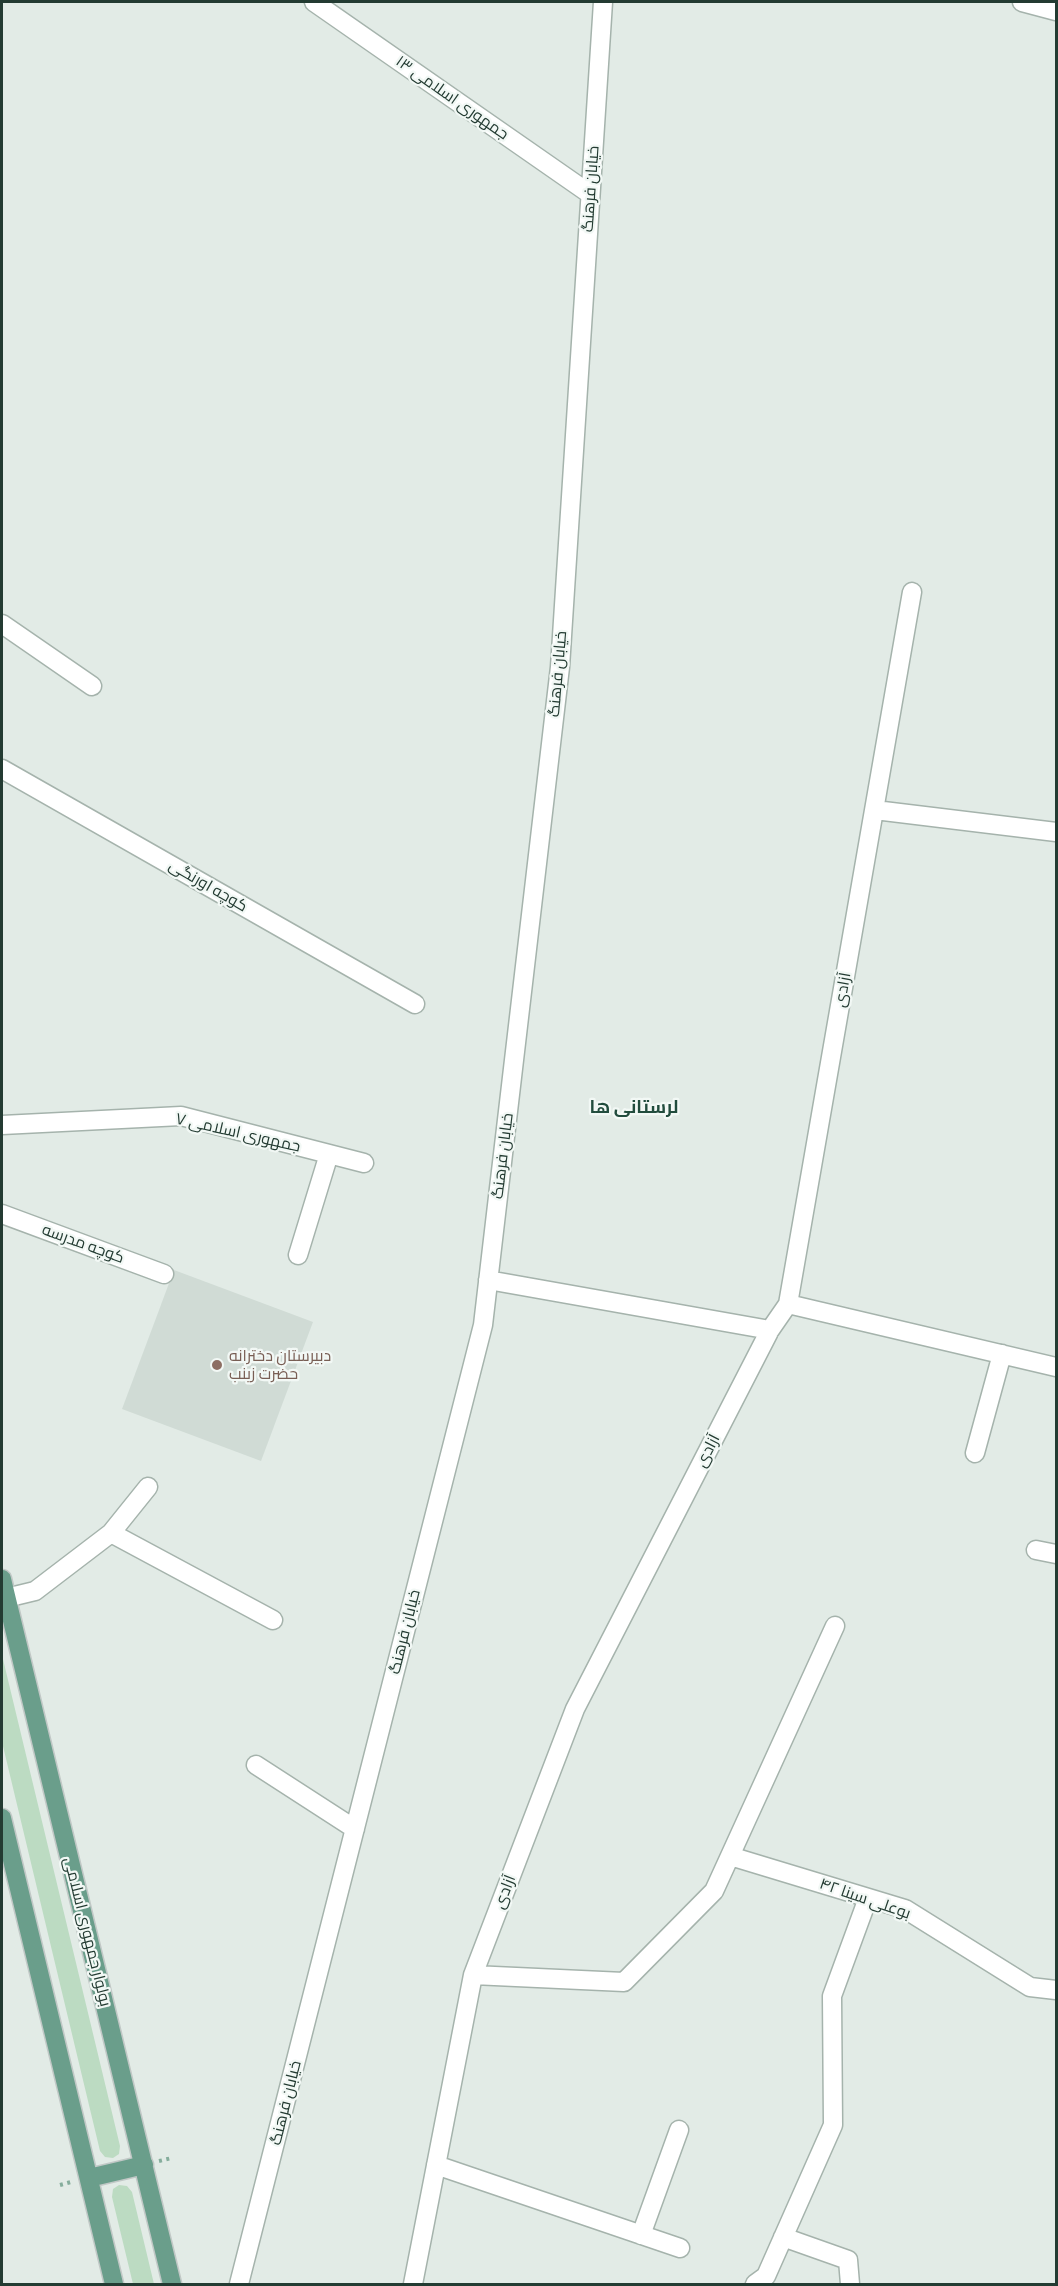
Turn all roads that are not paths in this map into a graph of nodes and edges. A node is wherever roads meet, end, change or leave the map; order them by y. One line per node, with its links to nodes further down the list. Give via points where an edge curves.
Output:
1 (315, 2): 5 (street, جمهوری اسلامی ۱۳)
2 (603, 2): 5 (street, خیابان فرهنگ)
3 (1022, 2): 4 (street)
4 (1056, 11)
5 (590, 194): 19 (street, خیابان فرهنگ, via 560,667)
6 (912, 592): 10 (street, آزادی)
7 (2, 624): 8 (street)
8 (92, 686)
9 (2, 769): 12 (street, کوچه اورنگی)
10 (875, 810): 11 (street); 20 (street, آزادی)
11 (1056, 832)
12 (415, 1004)
13 (2, 1125): 14 (street, جمهوری اسلامی ۷, via 181,1116)
14 (329, 1154): 15 (street, جمهوری اسلامی ۷); 17 (street)
15 (364, 1163)
16 (2, 1214): 18 (street, کوچه مدرسه)
17 (298, 1255)
18 (164, 1274)
19 (488, 1280): 21 (street); 35 (street, خیابان فرهنگ, via 483,1325)
20 (788, 1304): 21 (street, آزادی); 22 (street)
21 (770, 1330): 39 (street, آزادی, via 575,1709)
22 (1002, 1354): 23 (street); 24 (street)
23 (1056, 1367)
24 (975, 1453)
25 (148, 1487): 26 (street)
26 (111, 1533): 30 (street, via 35,1591); 31 (street)
27 (1036, 1550): 28 (street)
28 (1056, 1554)
29 (2, 1579): 30 (main road, بولوار جمهوری اسلامی)
30 (6, 1599): 42 (main road, بولوار جمهوری اسلامی)
31 (273, 1620)
32 (834, 1626): 36 (street)
33 (256, 1765): 35 (street)
34 (2, 1818): 37 (main road)
35 (355, 1829): 50 (street, خیابان فرهنگ)
36 (730, 1856): 38 (street, بوعلی سینا ۴۲); 39 (street, via 714,1891 624,1982)
37 (6, 1858): 44 (main road)
38 (868, 1898): 40 (street, بوعلی سینا ۴۲, via 905,1910 1030,1987); 46 (street, via 832,1996 833,2125)
39 (473, 1975): 43 (street, آزادی)
40 (1056, 1990)
41 (679, 2130): 45 (street)
42 (144, 2165): 44 (main road); 49 (main road, بولوار جمهوری اسلامی)
43 (436, 2165): 45 (street); 51 (street, آزادی)
44 (88, 2178): 48 (main road)
45 (641, 2235): 47 (street)
46 (783, 2237): 52 (street, via 766,2276); 53 (street, via 848,2260)
47 (680, 2248)
48 (114, 2284)
49 (172, 2284)
50 (239, 2284)
51 (413, 2284)
52 (754, 2284)
53 (850, 2284)

